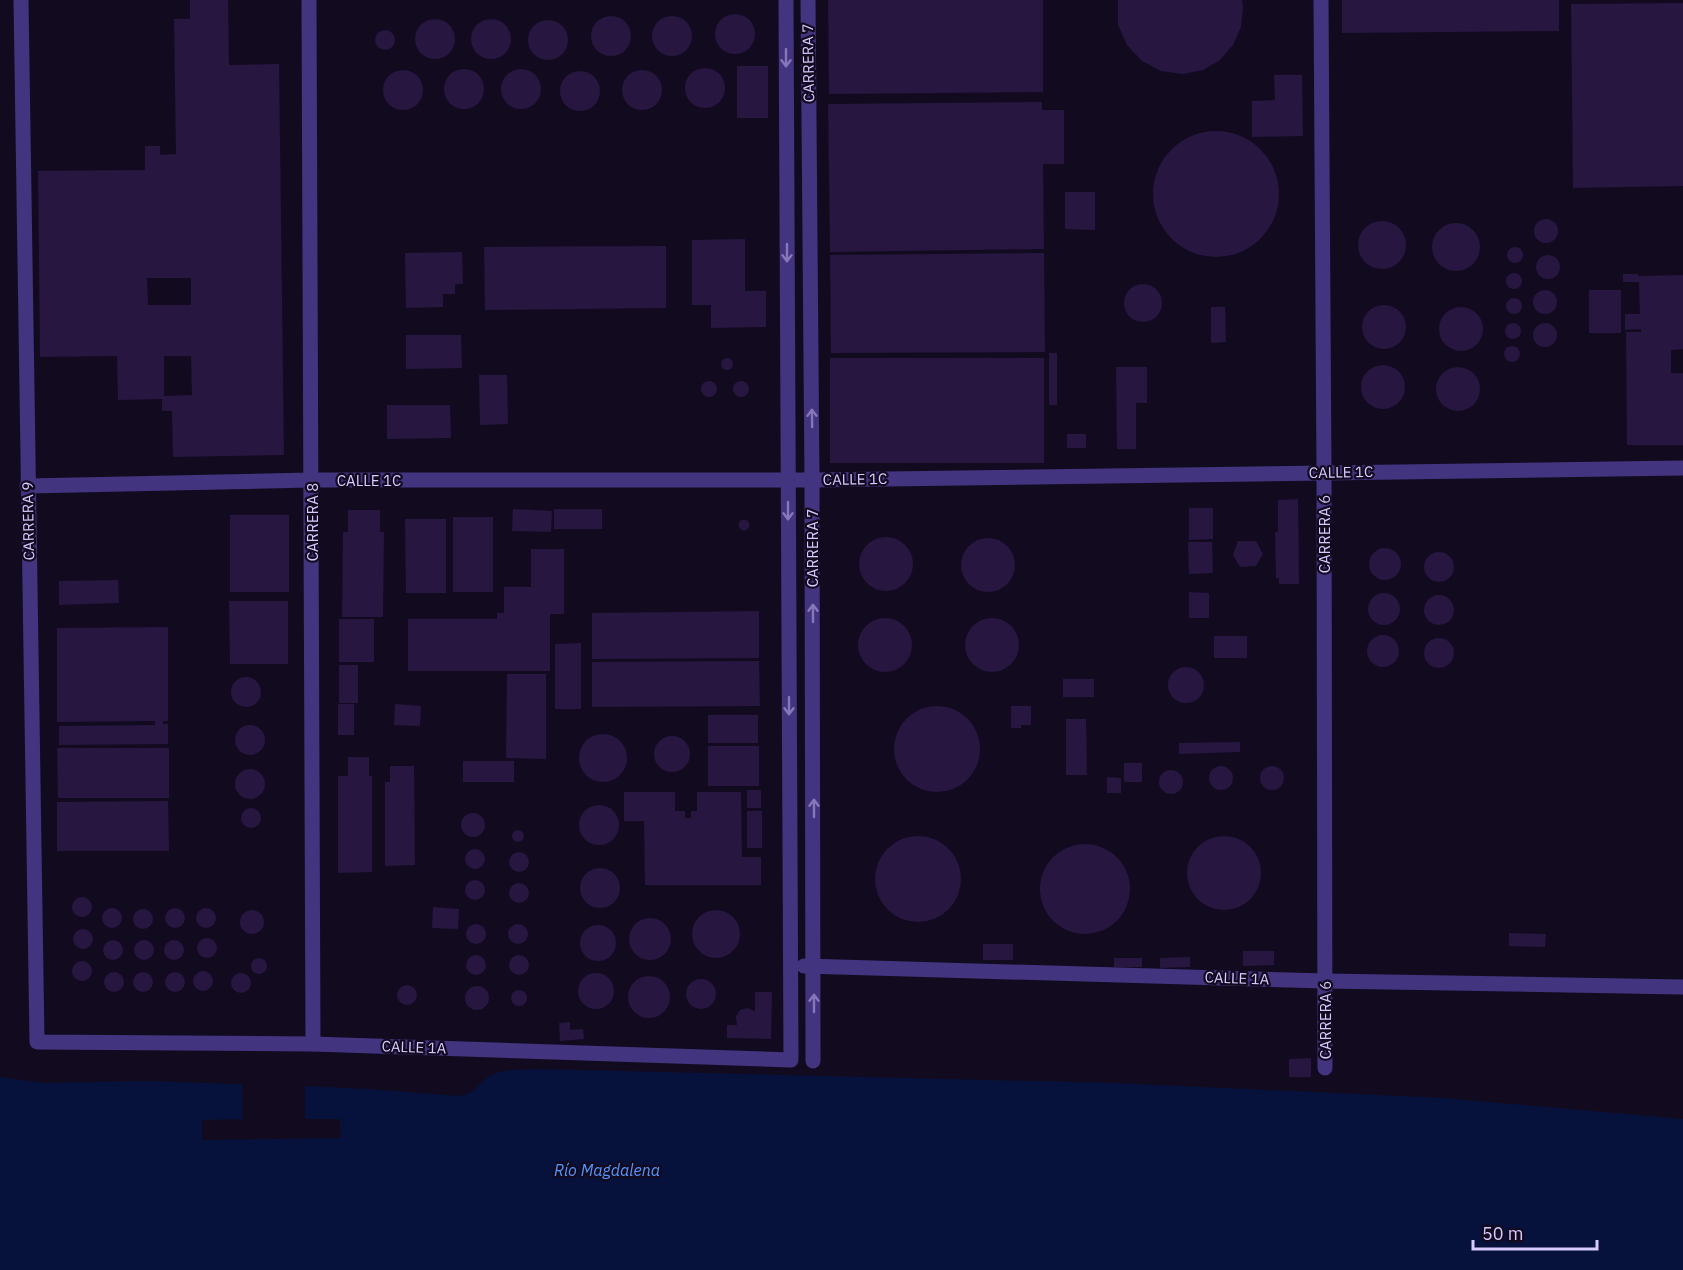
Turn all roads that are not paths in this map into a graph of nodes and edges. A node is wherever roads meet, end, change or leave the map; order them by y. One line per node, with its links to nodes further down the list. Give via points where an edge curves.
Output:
1 (21, 0): 11 (street, CARRERA 9)
2 (309, 0): 8 (street, CARRERA 8)
3 (786, 0): 9 (street, CARRERA 7, one-way to 9)
4 (808, 0): 10 (street, CARRERA 7, one-way to 4)
5 (1321, 0): 7 (street, CARRERA 6)
6 (1683, 468): 7 (street, CALLE 1C)
7 (1324, 472): 10 (street, CALLE 1C); 14 (street, CARRERA 6)
8 (312, 480): 9 (street, CALLE 1C); 11 (street, CALLE 1C); 17 (street, CARRERA 8)
9 (788, 480): 10 (street, CALLE 1C); 12 (street, CARRERA 7, one-way to 12)
10 (812, 480): 13 (street, CARRERA 7, one-way to 10)
11 (27, 486): 16 (street, CARRERA 9)
12 (791, 966): 13 (street, CALLE 1A); 18 (street, CARRERA 7)
13 (814, 966): 14 (street, CALLE 1A); 19 (street, CARRERA 7, one-way to 13)
14 (1325, 981): 15 (street, CALLE 1A); 20 (street, CARRERA 6)
15 (1683, 987)
16 (37, 1042): 17 (street, CALLE 1A)
17 (313, 1044): 18 (street, CALLE 1A)
18 (791, 1060)
19 (813, 1061)
20 (1325, 1068)

